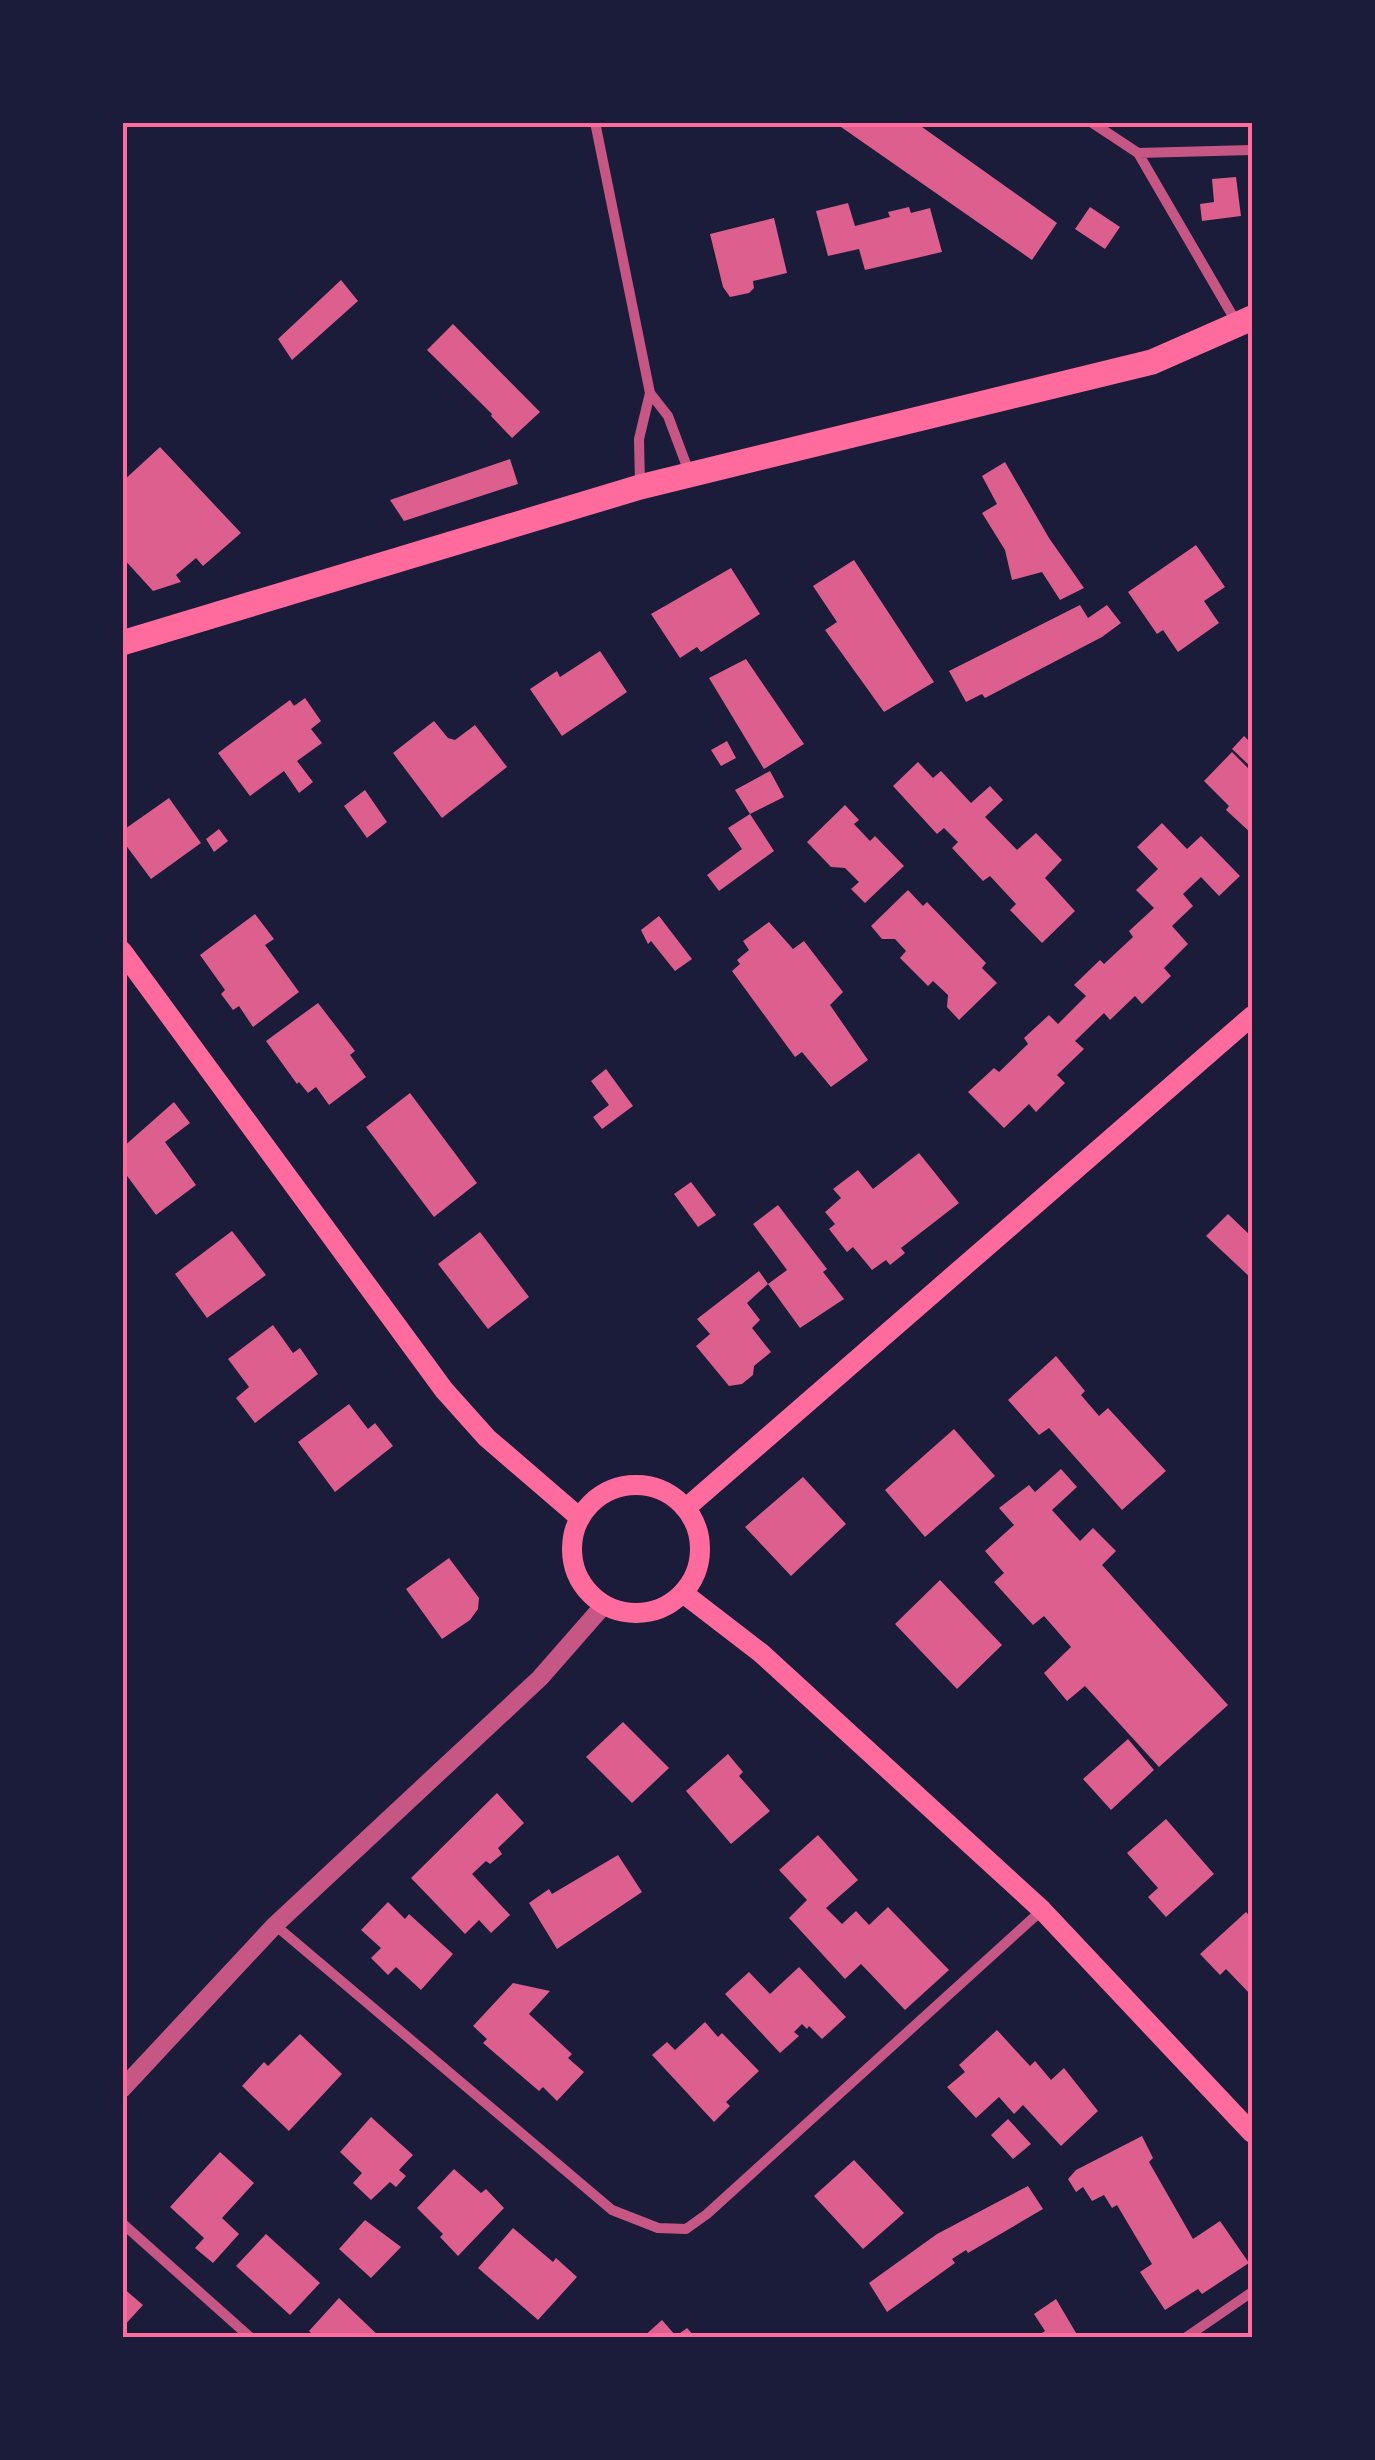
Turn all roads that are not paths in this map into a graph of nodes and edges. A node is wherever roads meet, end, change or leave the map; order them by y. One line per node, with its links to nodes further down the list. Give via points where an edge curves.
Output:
1 (595, 122): 6 (street)
2 (1091, 122): 4 (street)
3 (1252, 150): 4 (street)
4 (1138, 152): 5 (street)
5 (1245, 322): 7 (main road, via 1152,362)
6 (650, 393): 7 (street, via 668,416); 8 (street, via 639,438)
7 (690, 474): 8 (main road)
8 (640, 487): 9 (main road)
9 (122, 643)
10 (122, 951): 13 (main road, via 444,1390)
11 (1252, 1016): 12 (main road)
12 (686, 1508): 13 (main road, via 670,1494 630,1485 610,1490); 14 (main road, via 696,1524 700,1561)
13 (580, 1518): 15 (main road, via 573,1536 577,1576)
14 (683, 1593): 15 (main road, via 646,1612); 16 (main road, via 761,1653)
15 (604, 1605): 17 (street, via 540,1678)
16 (1042, 1910): 17 (street, via 686,2229 658,2228 612,2210); 19 (main road)
17 (275, 1925): 18 (street)
18 (122, 2088)
19 (1252, 2133)
20 (122, 2223): 22 (street)
21 (1252, 2292): 23 (street)
22 (251, 2338)
23 (1184, 2338)

